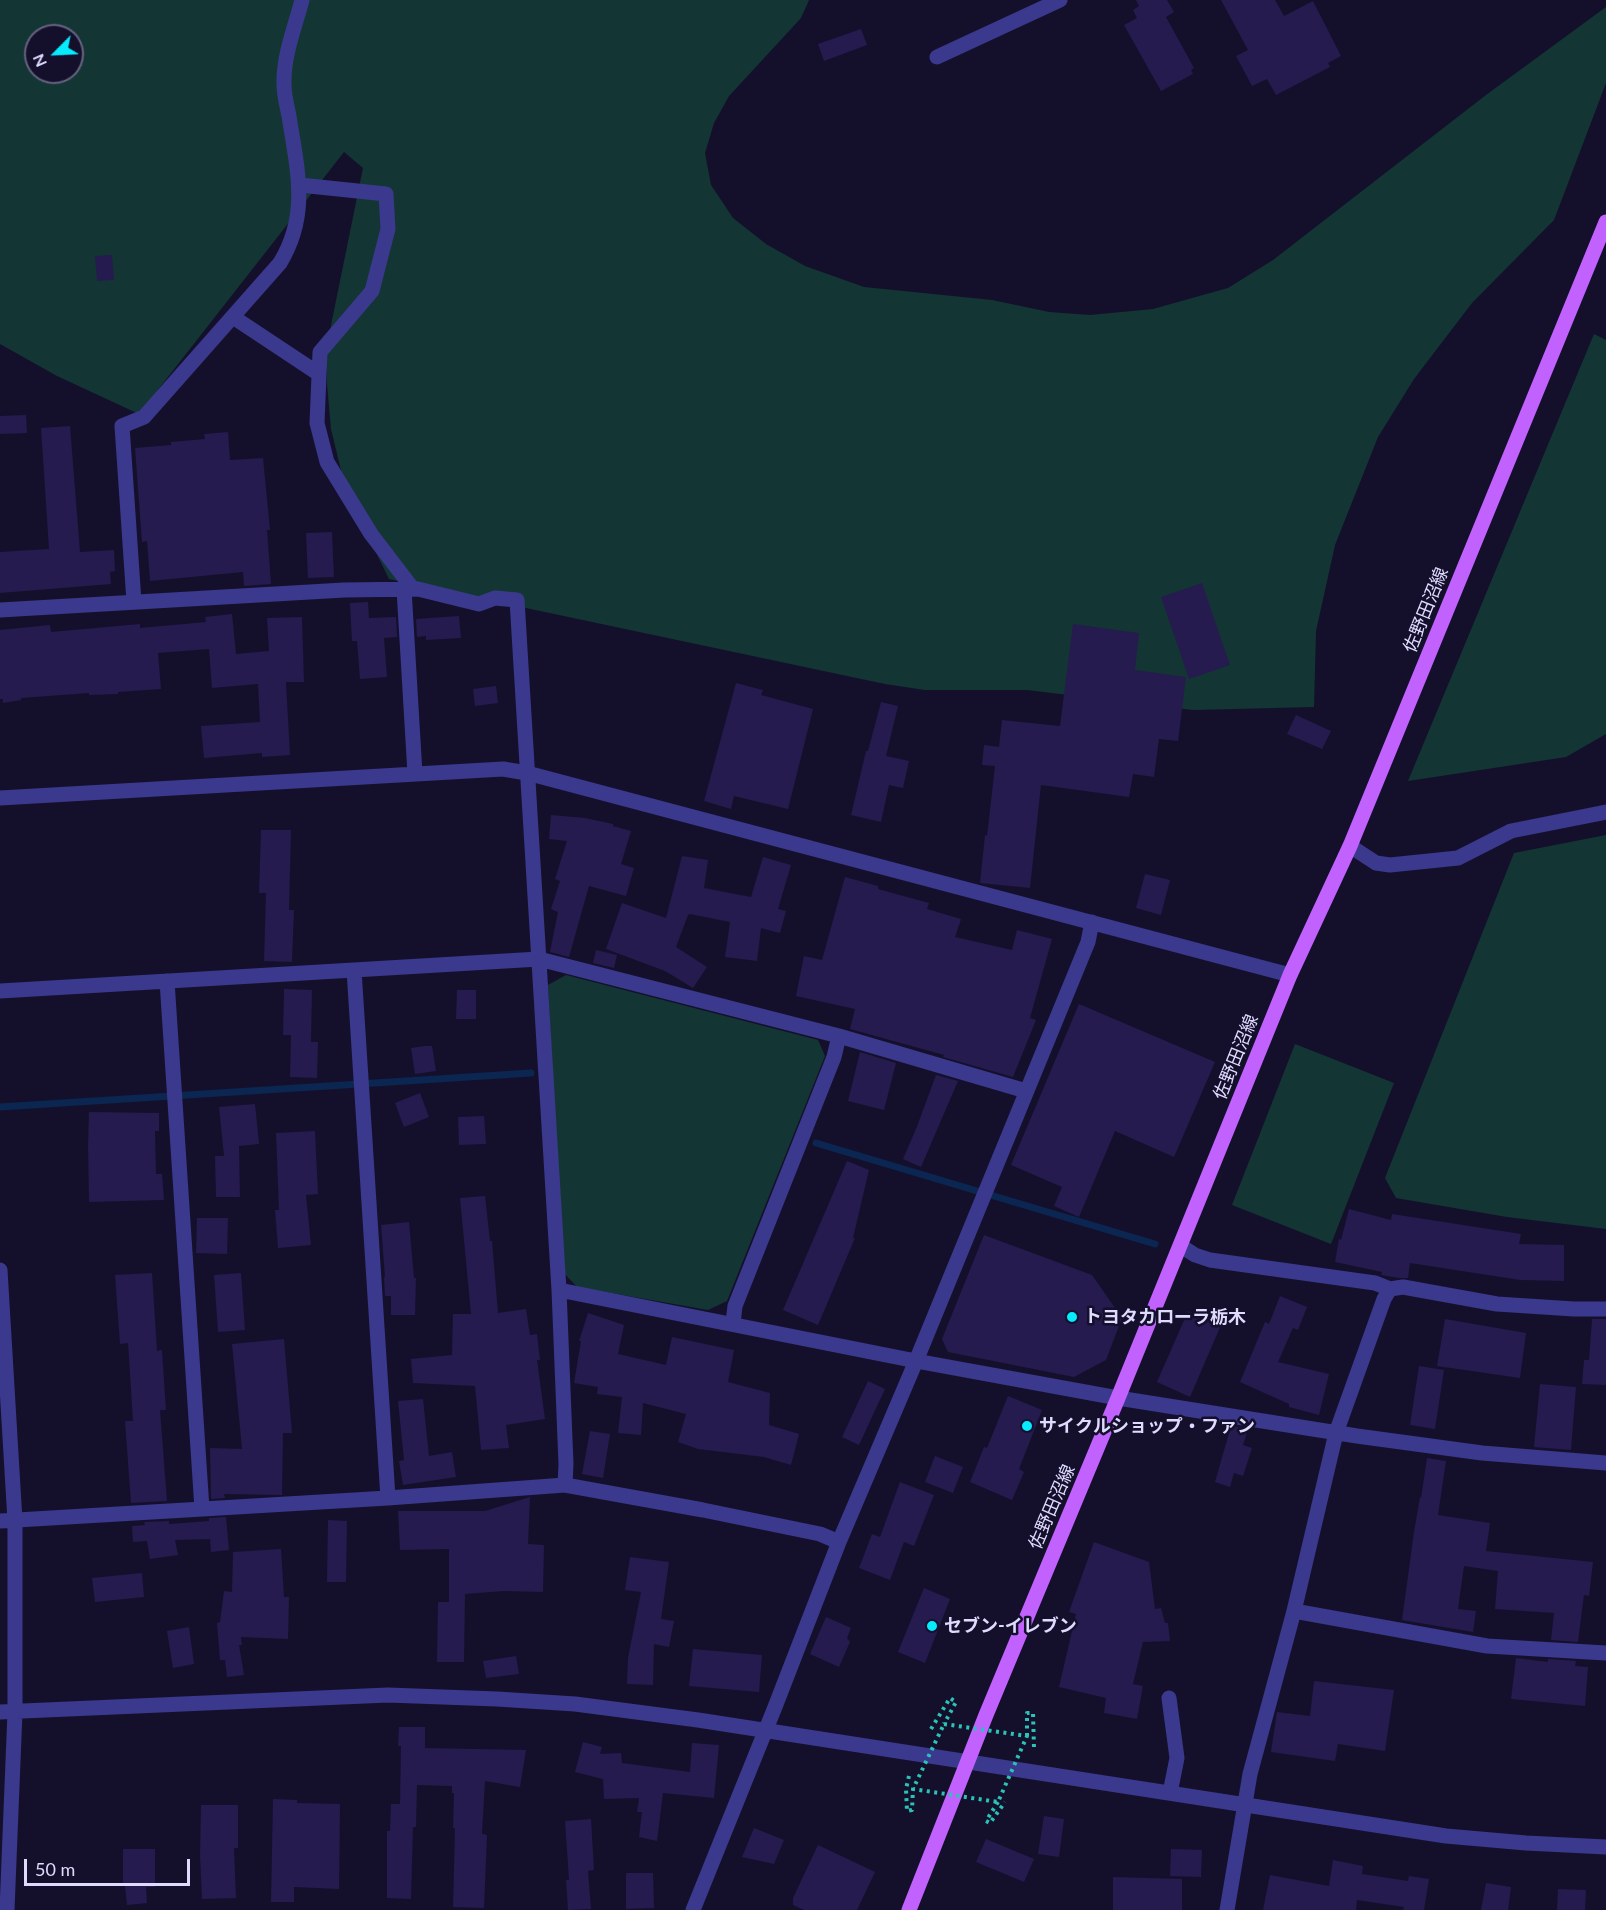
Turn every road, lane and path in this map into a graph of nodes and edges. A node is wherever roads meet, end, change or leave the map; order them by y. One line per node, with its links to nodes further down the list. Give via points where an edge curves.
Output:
1 (302, 0): 4 (street, via 284,85)
2 (1060, 0): 3 (street)
3 (937, 57)
4 (300, 185): 6 (street, via 290,246); 7 (street, via 386,194 388,229 372,291 320,352)
5 (1606, 222): 15 (main road, 佐野田沼線)
6 (233, 316): 7 (street); 9 (street, via 144,417 122,426)
7 (319, 374): 8 (street, via 317,423 327,462)
8 (408, 589): 9 (street); 11 (street, via 479,604 495,598 517,600); 12 (street)
9 (134, 602): 10 (street)
10 (0, 610)
11 (527, 773): 12 (street, via 502,769); 16 (street); 17 (street)
12 (415, 774): 13 (street)
13 (0, 798)
14 (1606, 812): 15 (street, via 1511,831 1458,858 1390,865 1376,863)
15 (1350, 846): 19 (main road, 佐野田沼線)
16 (1092, 922): 19 (street); 23 (street, via 1088,942)
17 (538, 959): 18 (street); 22 (street); 27 (street)
18 (354, 970): 20 (street); 35 (street)
19 (1290, 975): 24 (main road, 佐野田沼線)
20 (167, 981): 21 (street); 36 (street)
21 (0, 991)
22 (839, 1036): 23 (street); 29 (street, via 834,1058 735,1306)
23 (1026, 1091): 30 (street)
24 (1181, 1246): 26 (street, via 1210,1260); 31 (main road, 佐野田沼線)
25 (0, 1270): 37 (street)
26 (1390, 1288): 28 (street, via 1497,1304); 32 (street)
27 (558, 1290): 29 (street); 34 (street)
28 (1606, 1309)
29 (733, 1323): 30 (street)
30 (916, 1361): 31 (street); 38 (street)
31 (1118, 1398): 32 (street); 48 (main road, 佐野田沼線)
32 (1336, 1433): 33 (street, via 1482,1453); 39 (street)
33 (1606, 1463)
34 (565, 1485): 35 (street); 38 (street, via 820,1534)
35 (388, 1498): 36 (street)
36 (202, 1509): 37 (street)
37 (7, 1521): 42 (street)
38 (839, 1542): 45 (street)
39 (1294, 1611): 40 (street, via 1486,1646); 54 (street)
40 (1606, 1653)
41 (1169, 1698): 51 (street, via 1177,1758)
42 (7, 1712): 45 (street, via 388,1695 575,1704); 56 (street)
43 (944, 1724): 44 (path, via 956,1702 950,1698); 46 (path, bridge); 50 (path, bridge)
44 (931, 1729)
45 (766, 1731): 48 (street); 57 (street)
46 (1027, 1736): 47 (path, via 1027,1713 1033,1713); 52 (path, bridge)
47 (1034, 1748)
48 (967, 1763): 51 (street); 58 (main road, 佐野田沼線)
49 (909, 1776): 50 (path, via 907,1810 912,1810)
50 (913, 1789): 52 (path, bridge)
51 (1170, 1793): 54 (street)
52 (998, 1802): 53 (path, via 986,1821 990,1823)
53 (1005, 1803)
54 (1244, 1804): 55 (street, via 1446,1836); 59 (street)
55 (1606, 1847)
56 (7, 1910)
57 (693, 1910)
58 (909, 1910)
59 (1227, 1910)

